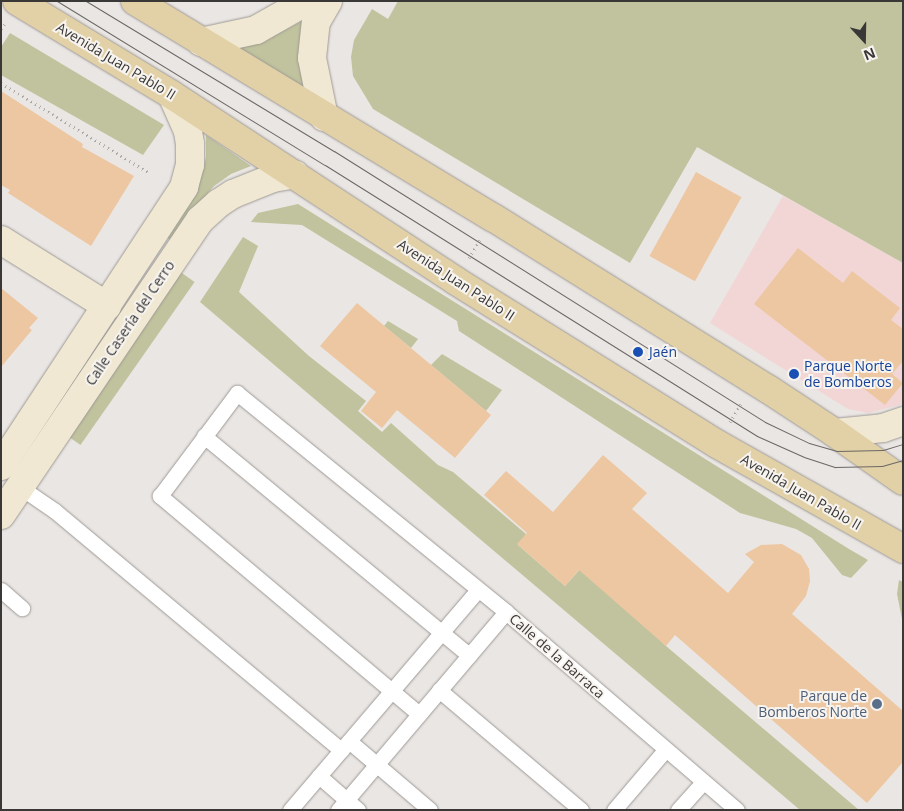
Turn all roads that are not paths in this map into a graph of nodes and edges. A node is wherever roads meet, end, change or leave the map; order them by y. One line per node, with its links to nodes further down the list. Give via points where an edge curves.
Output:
1 (17, 1): 6 (main road, Avenida Juan Pablo II)
2 (135, 1): 5 (main road)
3 (302, 1): 5 (main road, via 256,30)
4 (328, 1): 7 (main road, via 316,22 312,58)
5 (201, 42): 7 (main road)
6 (172, 94): 8 (main road, Avenida Juan Pablo II); 10 (main road, Calle Casería del Cerro, via 188,131 190,144 190,165 184,187)
7 (324, 117): 12 (main road, via 494,218)
8 (295, 174): 16 (main road, Calle Casería del Cerro, via 273,178 233,194 200,220); 18 (main road, Avenida Juan Pablo II, via 456,281 717,444)
9 (1, 240): 10 (main road)
10 (107, 306): 14 (main road, Calle Casería del Cerro)
11 (903, 421): 12 (main road, via 883,428)
12 (835, 433): 15 (main road)
13 (204, 436): 20 (lane, via 237,393); 23 (lane); 26 (lane, via 160,496)
14 (1, 466)
15 (903, 481)
16 (20, 487): 17 (main road, Calle Casería del Cerro); 28 (lane, via 55,511)
17 (1, 516)
18 (902, 548)
19 (1, 590): 21 (lane)
20 (478, 590): 22 (lane); 23 (lane)
21 (22, 608)
22 (506, 612): 24 (lane, Calle de la Barraca); 29 (lane, Calle de la Barraca)
23 (442, 632): 24 (lane); 26 (lane)
24 (469, 655): 25 (lane, Calle de la Barraca)
25 (439, 690): 27 (lane, Calle de la Barraca); 37 (lane)
26 (392, 691): 27 (lane); 28 (lane)
27 (419, 714): 30 (lane, Calle de la Barraca)
28 (345, 746): 30 (lane); 31 (lane)
29 (665, 750): 32 (lane, Calle de la Barraca); 38 (lane)
30 (376, 764): 33 (lane, Calle de la Barraca); 36 (lane)
31 (318, 776): 33 (lane); 34 (lane)
32 (703, 782): 39 (lane); 40 (lane, Calle de la Barraca)
33 (342, 805): 35 (lane)
34 (290, 810)
35 (358, 810)
36 (430, 810)
37 (581, 810)
38 (614, 810)
39 (678, 810)
40 (737, 810)

